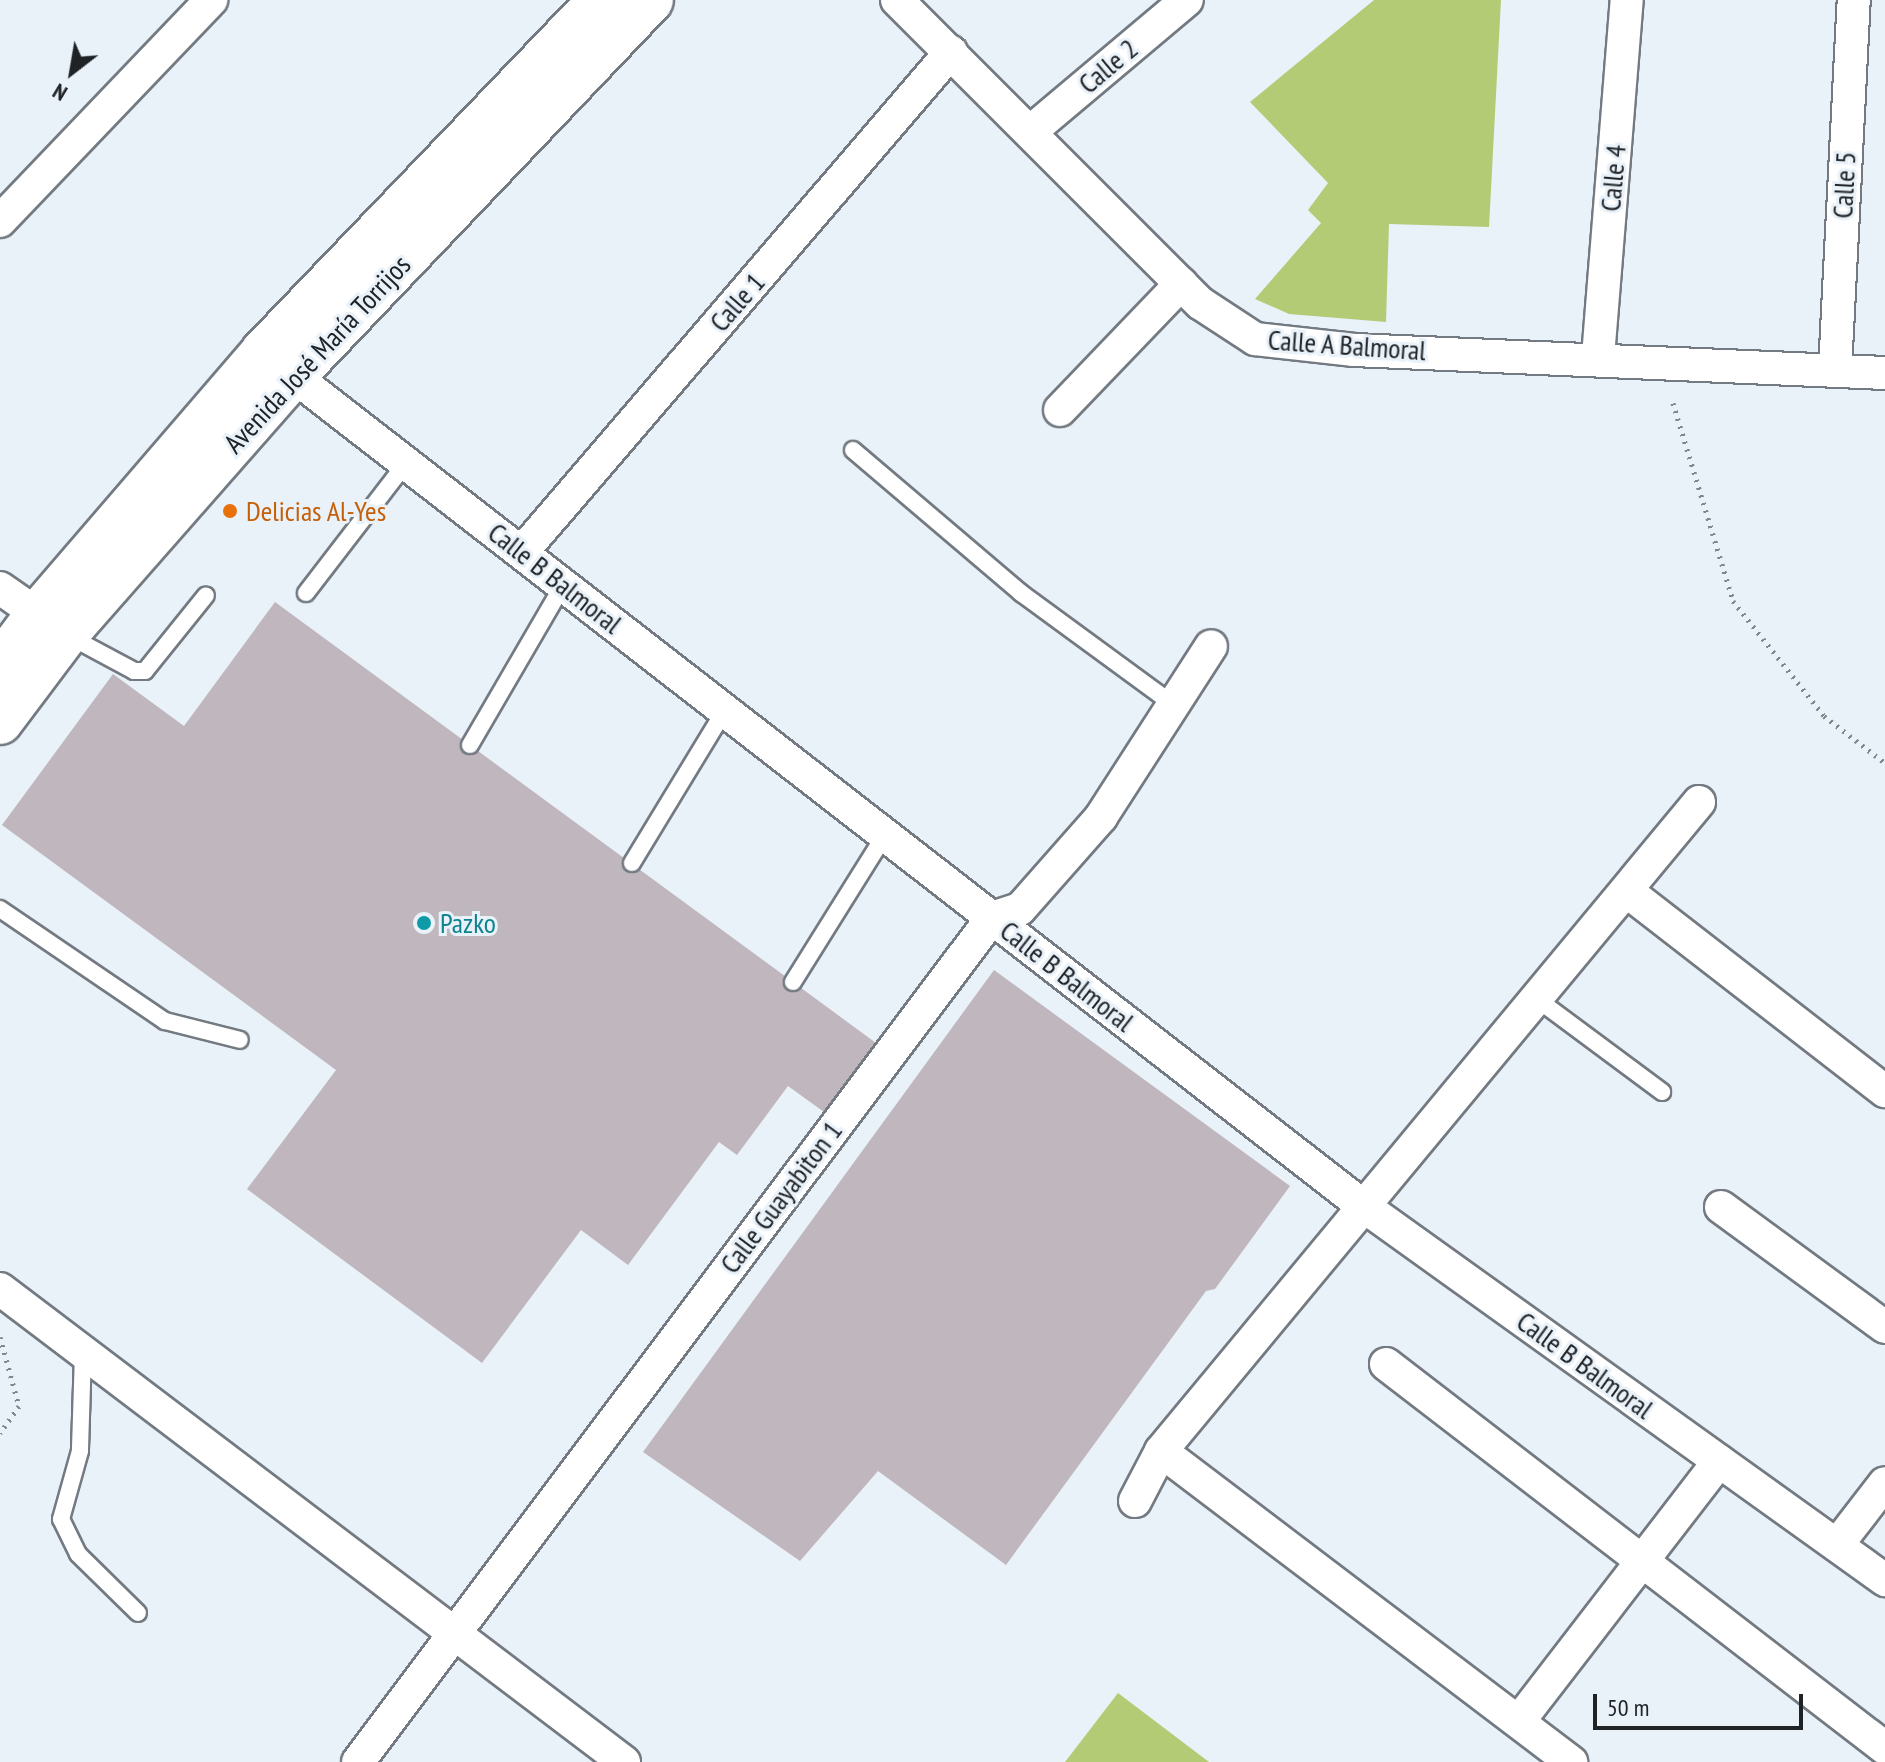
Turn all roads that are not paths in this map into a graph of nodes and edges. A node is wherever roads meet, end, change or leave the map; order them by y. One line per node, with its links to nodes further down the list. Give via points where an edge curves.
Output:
1 (211, 0): 10 (street)
2 (601, 0): 13 (main road, Avenida José María Torrijos)
3 (651, 0): 13 (main road, Avenida José María Torrijos)
4 (897, 0): 8 (street, Calle A Balmoral)
5 (1187, 0): 9 (street, Calle 2)
6 (1627, 0): 12 (street, Calle 4)
7 (1854, 0): 14 (street, Calle 5)
8 (951, 52): 9 (street, Calle A Balmoral); 19 (street, Calle 1)
9 (1030, 132): 11 (street, Calle A Balmoral)
10 (0, 221)
11 (1181, 284): 12 (street, Calle A Balmoral, via 1255,339 1354,350); 16 (street)
12 (1598, 357): 14 (street, Calle A Balmoral)
13 (278, 364): 18 (street, Calle B Balmoral); 24 (main road, Avenida José María Torrijos)
14 (1835, 370): 15 (street, Calle A Balmoral)
15 (1885, 373)
16 (1060, 410)
17 (853, 450): 27 (lane, via 1021,593)
18 (406, 463): 19 (street, Calle B Balmoral); 22 (lane)
19 (522, 552): 20 (street, Calle B Balmoral)
20 (563, 585): 28 (street, Calle B Balmoral); 30 (lane)
21 (0, 588): 24 (street)
22 (306, 593)
23 (206, 595): 24 (lane, via 145,671 134,671)
24 (52, 624): 26 (main road, Avenida José María Torrijos); 29 (main road, Avenida José María Torrijos)
25 (1211, 646): 27 (street, Calle Guayabiton 1)
26 (0, 665)
27 (1174, 705): 36 (street, Calle Guayabiton 1, via 1101,817 1055,873 1020,909)
28 (725, 710): 32 (street, Calle B Balmoral); 33 (lane)
29 (0, 722)
30 (470, 745)
31 (1699, 802): 34 (street)
32 (885, 835): 36 (street, Calle B Balmoral); 37 (lane)
33 (632, 863)
34 (1628, 892): 38 (street); 40 (street)
35 (0, 909): 39 (lane, via 165,1021)
36 (992, 918): 42 (street, Calle B Balmoral); 56 (street, Calle Guayabiton 1)
37 (793, 982)
38 (1537, 999): 41 (lane); 42 (street)
39 (240, 1040)
40 (1885, 1091)
41 (1662, 1092)
42 (1362, 1205): 48 (street); 49 (street, Calle B Balmoral)
43 (1721, 1207): 45 (street)
44 (0, 1289): 46 (street)
45 (1885, 1327)
46 (83, 1353): 55 (lane, via 80,1451 61,1519 78,1554); 56 (street)
47 (1386, 1364): 53 (street)
48 (1161, 1451): 51 (street); 57 (street)
49 (1719, 1461): 52 (street, Calle B Balmoral); 53 (street)
50 (1885, 1483): 52 (street)
51 (1135, 1501)
52 (1837, 1545): 54 (street, Calle B Balmoral)
53 (1643, 1561): 57 (street); 58 (street)
54 (1885, 1580)
55 (138, 1613)
56 (451, 1634): 59 (street, Calle Guayabiton 1); 60 (street)
57 (1519, 1721): 61 (street)
58 (1885, 1748)
59 (358, 1762)
60 (624, 1762)
61 (1571, 1762)

